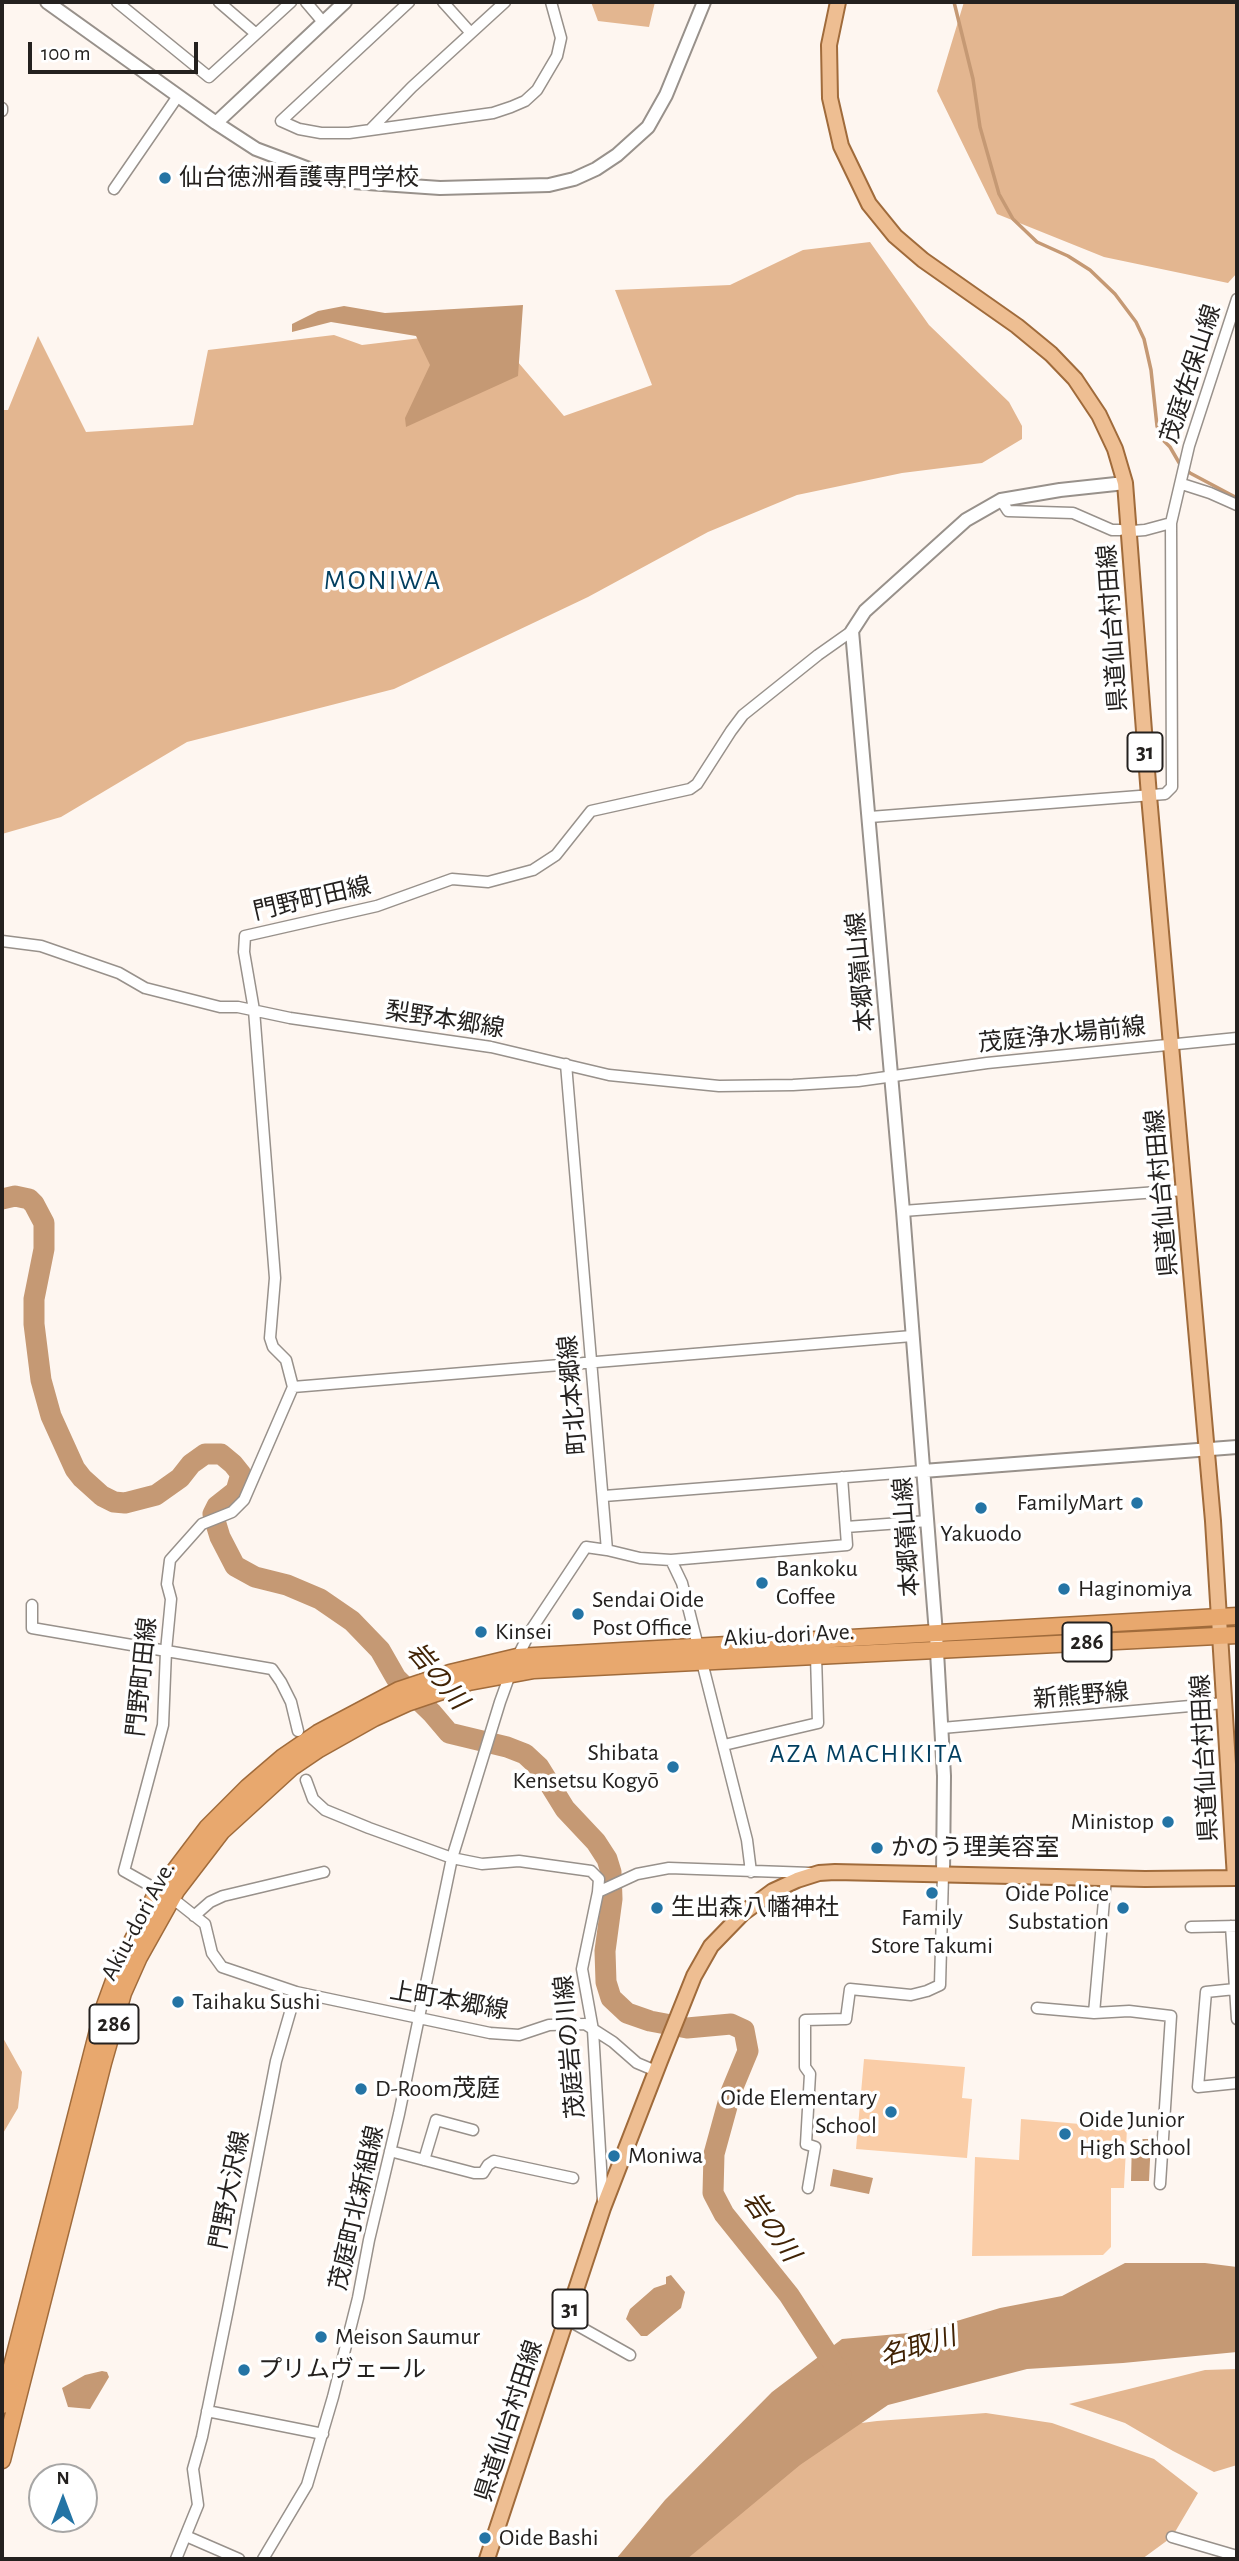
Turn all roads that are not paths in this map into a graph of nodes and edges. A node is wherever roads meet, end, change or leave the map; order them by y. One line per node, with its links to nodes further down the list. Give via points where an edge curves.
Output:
1 (47, 2): 16 (street)
2 (117, 2): 15 (street, via 209,77)
3 (219, 2): 15 (street)
4 (291, 2): 15 (street)
5 (306, 2): 13 (street)
6 (345, 2): 13 (street)
7 (409, 2): 18 (street, via 281,121 321,133)
8 (443, 2): 14 (street)
9 (505, 2): 14 (street)
10 (551, 2): 18 (street, via 561,38 557,56 537,90 524,101 493,113)
11 (704, 2): 17 (street, via 648,127 617,155 574,179 512,188 353,182 256,149)
12 (838, 2): 21 (main road, 県道仙台村田線 / 31, via 830,46 830,98 841,146 869,204 923,261 1017,326 1075,379 1099,415)
13 (323, 22): 17 (street)
14 (470, 32): 18 (street)
15 (255, 33)
16 (178, 96): 17 (street); 19 (street)
17 (216, 123)
18 (371, 129)
19 (114, 189)
20 (1237, 299): 22 (street, 茂庭佐保山線, via 1189,446)
21 (1125, 484): 23 (street); 29 (main road, 県道仙台村田線 / 31)
22 (1182, 484): 24 (street); 25 (street, 茂庭佐保山線)
23 (1001, 500): 26 (street, via 1008,510 1073,513); 28 (street, via 966,520 865,611)
24 (1237, 505)
25 (1171, 523): 27 (street); 29 (street, 茂庭佐保山線, via 1172,787 1165,794)
26 (1120, 530)
27 (1132, 531)
28 (852, 631): 30 (street, 本郷嶺山線); 32 (street, 門野町田線, via 743,715 697,784 591,811 556,855 533,870 488,882 452,879 377,906 245,936)
29 (1149, 796): 30 (street); 34 (main road, 県道仙台村田線 / 31)
30 (870, 817): 36 (street, 本郷嶺山線)
31 (2, 941): 32 (street, 梨野本郷線, via 41,946 159,992)
32 (254, 1010): 35 (street, 梨野本郷線, via 491,1047); 41 (street, 門野町田線, via 275,1278 270,1338 286,1360)
33 (1237, 1038): 34 (street, 茂庭浄水場前線)
34 (1172, 1044): 36 (street, 茂庭浄水場前線); 37 (main road, 県道仙台村田線 / 31)
35 (566, 1064): 36 (street, 梨野本郷線, via 609,1075 719,1086); 40 (street, 町北本郷線)
36 (891, 1077): 38 (street, 本郷嶺山線)
37 (1184, 1190): 38 (street); 43 (main road, 県道仙台村田線 / 31)
38 (903, 1211): 39 (street, 本郷嶺山線)
39 (912, 1336): 40 (street); 44 (street, 本郷嶺山線)
40 (591, 1362): 41 (street); 46 (street, 町北本郷線)
41 (293, 1387): 56 (street, 門野町田線, via 249,1490 237,1507 202,1524 170,1560)
42 (1237, 1447): 43 (street)
43 (1207, 1449): 44 (street); 53 (main road, 県道仙台村田線 / 31)
44 (923, 1471): 45 (street); 47 (street, 本郷嶺山線)
45 (842, 1477): 46 (street); 48 (street)
46 (604, 1496): 49 (street, 町北本郷線)
47 (928, 1521): 48 (street); 55 (street, 本郷嶺山線)
48 (846, 1527): 50 (street, via 847,1545)
49 (607, 1550): 50 (street); 59 (street, 茂庭町北新組線, via 586,1547)
50 (671, 1560): 57 (street, via 682,1583)
51 (32, 1605): 56 (street, via 32,1628)
52 (1237, 1616): 53 (highway, Akiu-dori Ave. / 286)
53 (1220, 1617): 54 (main road, 県道仙台村田線 / 31); 55 (highway, Akiu-dori Ave. / 286)
54 (1229, 1635): 55 (highway, Akiu-dori Ave. / 286); 62 (main road, 県道仙台村田線 / 31)
55 (937, 1642): 57 (highway, Akiu-dori Ave. / 286); 58 (highway, Akiu-dori Ave. / 286); 63 (street, 本郷嶺山線)
56 (166, 1651): 64 (street, via 272,1669 290,1702); 75 (street, 門野町田線, via 163,1724 124,1871)
57 (699, 1654): 58 (highway, Akiu-dori Ave. / 286); 59 (highway, Akiu-dori Ave. / 286); 60 (highway, Akiu-dori Ave. / 286); 65 (street)
58 (816, 1656): 65 (street, via 818,1723)
59 (517, 1657): 60 (street, 茂庭町北新組線); 61 (highway, Akiu-dori Ave. / 286)
60 (510, 1674): 61 (highway, Akiu-dori Ave. / 286); 67 (street, 茂庭町北新組線)
61 (430, 1687): 75 (highway, Akiu-dori Ave. / 286, via 345,1717 283,1757 207,1828)
62 (1224, 1703): 63 (street, 新熊野線); 73 (main road, 県道仙台村田線 / 31)
63 (942, 1728): 71 (street, 本郷嶺山線)
64 (298, 1731)
65 (724, 1745): 69 (street)
66 (306, 1780): 67 (street, via 313,1798 325,1810)
67 (452, 1858): 74 (street, via 591,1871 599,1879); 83 (street, 茂庭町北新組線)
68 (324, 1872): 76 (street, via 223,1896)
69 (751, 1872): 70 (street); 74 (street, via 669,1868 637,1874)
70 (819, 1873): 71 (main road, 県道仙台村田線 / 31); 86 (main road, 県道仙台村田線 / 31, via 773,1891 711,1946)
71 (943, 1874): 72 (main road, 県道仙台村田線 / 31); 93 (street, via 940,1985 911,1995 850,1989 846,2019 805,2020 804,2067 810,2074 806,2144 815,2147)
72 (1106, 1878): 73 (main road, 県道仙台村田線 / 31); 82 (street)
73 (1236, 1878)
74 (601, 1891): 85 (street, 茂庭岩の川線, via 582,1969)
75 (165, 1895): 76 (street); 97 (highway, Akiu-dori Ave. / 286, via 135,1931 103,2011); 100 (highway, Akiu-dori Ave. / 286, via 120,2005)
76 (194, 1916): 80 (street, via 205,1924 212,1953 222,1967)
77 (1234, 1926): 78 (street); 79 (street)
78 (1191, 1927)
79 (1235, 1989): 84 (street); 87 (street, via 1206,1992 1198,2087)
80 (296, 1992): 83 (street, 上町本郷線); 98 (street, 門野大沢線, via 276,2061)
81 (1037, 2008): 82 (street)
82 (1094, 2013): 92 (street, via 1171,2016)
83 (418, 2019): 85 (street, 上町本郷線, via 519,2035 550,2025 585,2024); 89 (street, 茂庭町北新組線)
84 (1237, 2019)
85 (593, 2030): 86 (street, via 637,2063); 94 (street, 茂庭岩の川線)
86 (658, 2066): 94 (main road, 県道仙台村田線 / 31)
87 (1237, 2083)
88 (473, 2130): 90 (street, via 436,2120)
89 (390, 2151): 90 (street); 99 (street, 茂庭町北新組線)
90 (424, 2160): 91 (street, via 474,2173 483,2173 494,2161)
91 (573, 2178)
92 (1160, 2184)
93 (808, 2188)
94 (603, 2208): 95 (main road, 県道仙台村田線 / 31)
95 (566, 2319): 96 (street); 107 (main road, 県道仙台村田線 / 31)
96 (630, 2355)
97 (2, 2405)
98 (207, 2411): 99 (street); 101 (street, 門野大沢線, via 193,2469 198,2505)
99 (323, 2434): 106 (street, 茂庭町北新組線, via 307,2485)
100 (2, 2460)
101 (186, 2536): 104 (street, 門野大沢線); 105 (street)
102 (1172, 2537): 103 (street)
103 (1237, 2556)
104 (176, 2559)
105 (239, 2559)
106 (263, 2559)
107 (487, 2559)

